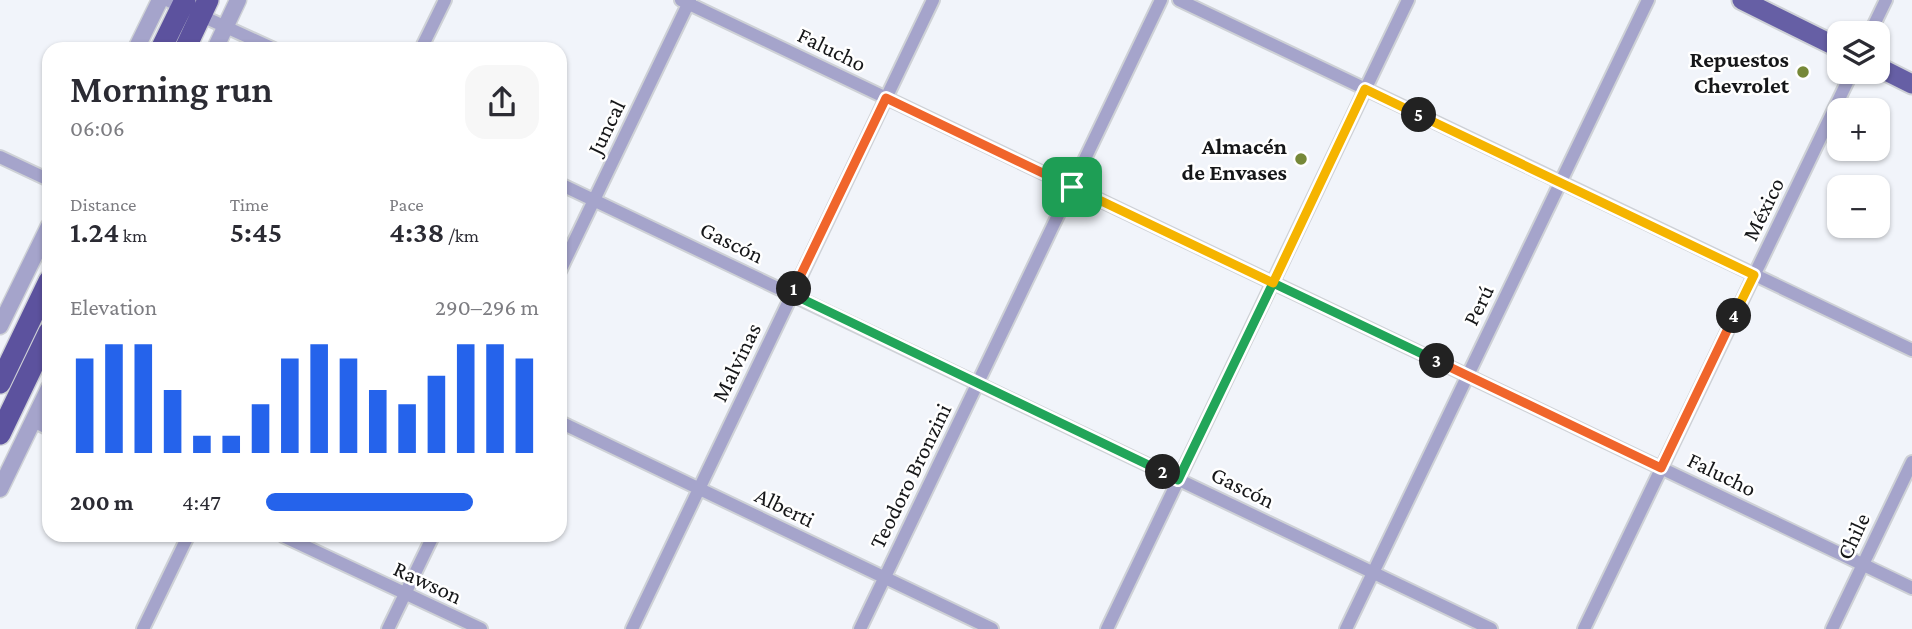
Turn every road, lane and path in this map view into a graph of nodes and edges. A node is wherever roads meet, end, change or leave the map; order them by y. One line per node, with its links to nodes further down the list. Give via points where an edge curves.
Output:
1 (160, 0): 15 (street)
2 (238, 0): 14 (street)
3 (444, 0): 20 (street)
4 (933, 0): 26 (street, Malvinas)
5 (1161, 0): 31 (street, Teodoro Bronzini)
6 (1179, 0): 25 (street)
7 (1408, 0): 25 (street)
8 (1648, 0): 29 (street, Perú)
9 (1742, 0): 21 (main road)
10 (1886, 0): 13 (street)
11 (686, 1): 26 (street, Falucho); 32 (street, Juncal)
12 (188, 4): 14 (street); 16 (highway); 17 (highway)
13 (1876, 21)
14 (226, 27): 18 (street); 19 (street)
15 (139, 42)
16 (165, 42)
17 (185, 42)
18 (218, 42)
19 (259, 42)
20 (424, 42)
21 (1827, 42)
22 (1890, 73): 24 (main road)
23 (1846, 84): 35 (street, México)
24 (1912, 84)
25 (1365, 89): 29 (street); 36 (street)
26 (886, 98): 31 (street, Falucho); 37 (street, Malvinas)
27 (0, 157): 28 (street)
28 (42, 177)
29 (1560, 182): 35 (street); 42 (street, Perú)
30 (567, 187): 32 (street, Gascón)
31 (1072, 187): 36 (street, Falucho); 44 (street, Teodoro Bronzini)
32 (594, 200): 34 (street, Juncal); 37 (street, Gascón)
33 (42, 240): 39 (street)
34 (567, 256)
35 (1754, 275): 41 (street); 51 (street, México)
36 (1273, 283): 42 (street, Falucho); 52 (street)
37 (792, 294): 44 (street, Gascón); 54 (street, Malvinas)
38 (42, 296): 43 (highway)
39 (0, 326)
40 (42, 347): 49 (highway)
41 (1912, 350)
42 (1468, 376): 51 (street, Falucho); 59 (street, Perú)
43 (0, 383)
44 (978, 383): 52 (street, Gascón); 60 (street, Teodoro Bronzini)
45 (42, 402): 46 (street)
46 (33, 421): 48 (street); 53 (street)
47 (567, 425): 54 (street, Alberti)
48 (42, 426)
49 (0, 434)
50 (1912, 462): 58 (street, Chile)
51 (1661, 468): 58 (street, Falucho); 72 (street, México)
52 (1178, 480): 59 (street, Gascón); 69 (street)
53 (0, 489)
54 (699, 489): 60 (street, Alberti); 66 (street, Malvinas)
55 (185, 542): 63 (street)
56 (296, 542): 62 (street, Rawson)
57 (430, 542): 62 (street)
58 (1863, 565): 61 (street, Falucho); 73 (street, Chile)
59 (1373, 573): 70 (street, Perú); 71 (street, Gascón)
60 (885, 578): 67 (street, Teodoro Bronzini); 68 (street, Alberti)
61 (1912, 588)
62 (405, 594): 64 (street); 65 (street, Rawson)
63 (143, 629)
64 (388, 629)
65 (481, 629)
66 (632, 629)
67 (860, 629)
68 (992, 629)
69 (1107, 629)
70 (1346, 629)
71 (1491, 629)
72 (1584, 629)
73 (1832, 629)

